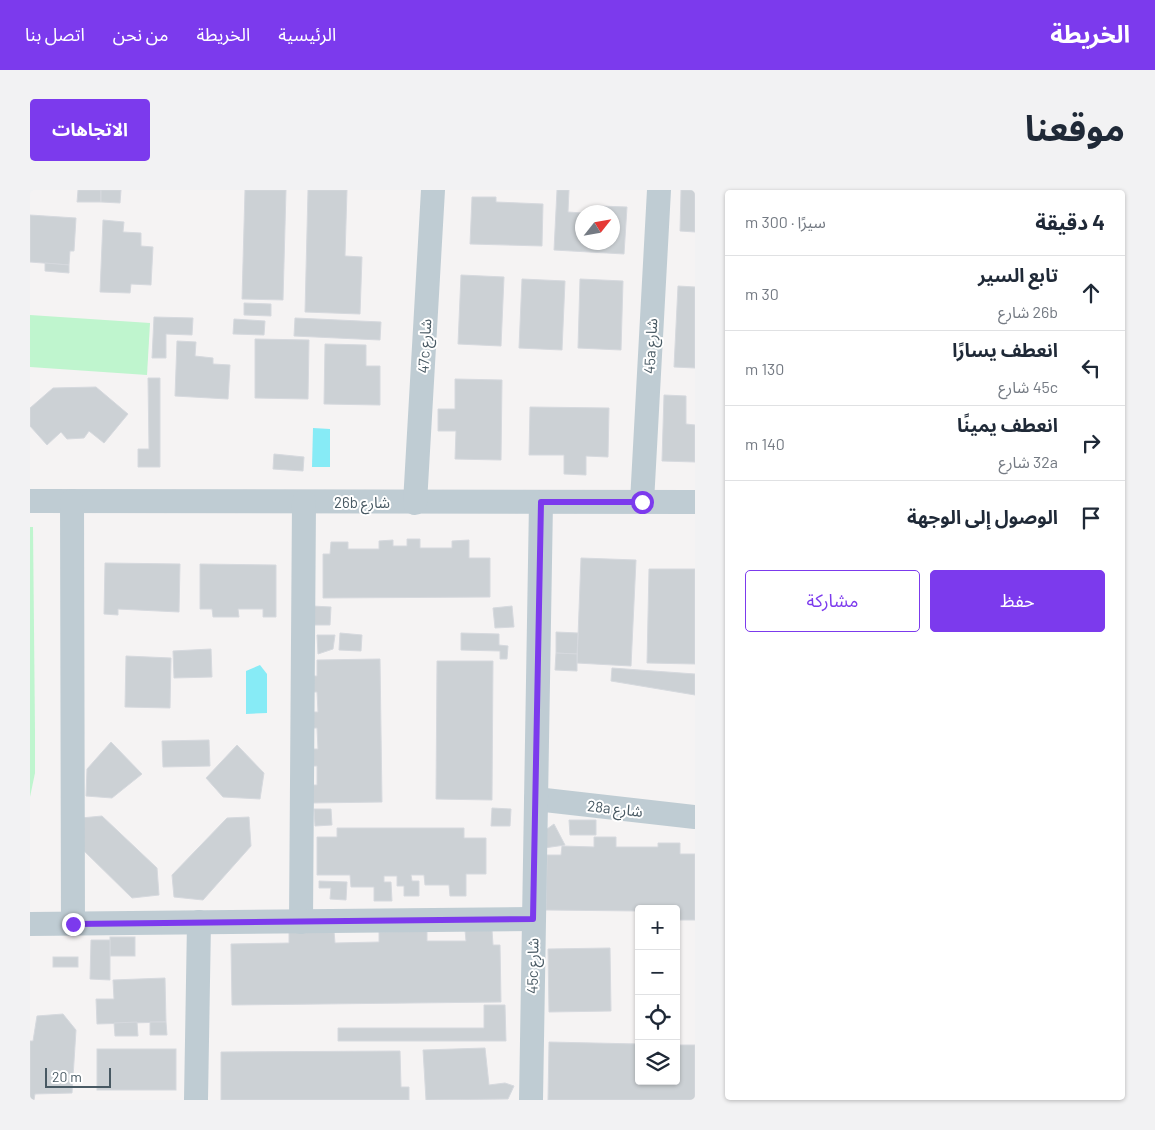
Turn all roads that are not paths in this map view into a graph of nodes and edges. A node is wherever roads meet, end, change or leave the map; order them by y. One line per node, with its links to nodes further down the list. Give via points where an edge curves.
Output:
1 (433, 190): 9 (street, 47c شارع)
2 (659, 190): 7 (street, 45a شارع)
3 (30, 501): 4 (street, 26b شارع)
4 (72, 501): 5 (street, 26b شارع); 16 (street)
5 (304, 502): 9 (street, 26b شارع); 14 (street)
6 (541, 502): 7 (street, 26b شارع); 9 (street, 26b شارع); 10 (street, 45c شارع)
7 (642, 502): 8 (street, 26b شارع)
8 (695, 502)
9 (415, 503)
10 (536, 800): 11 (street, 28a شارع); 12 (street, 45c شارع)
11 (695, 817)
12 (533, 919): 14 (street); 18 (street, 45c شارع)
13 (199, 922): 14 (street); 16 (street); 17 (street)
14 (301, 922)
15 (30, 924): 16 (street)
16 (73, 924)
17 (196, 1100)
18 (531, 1100)

